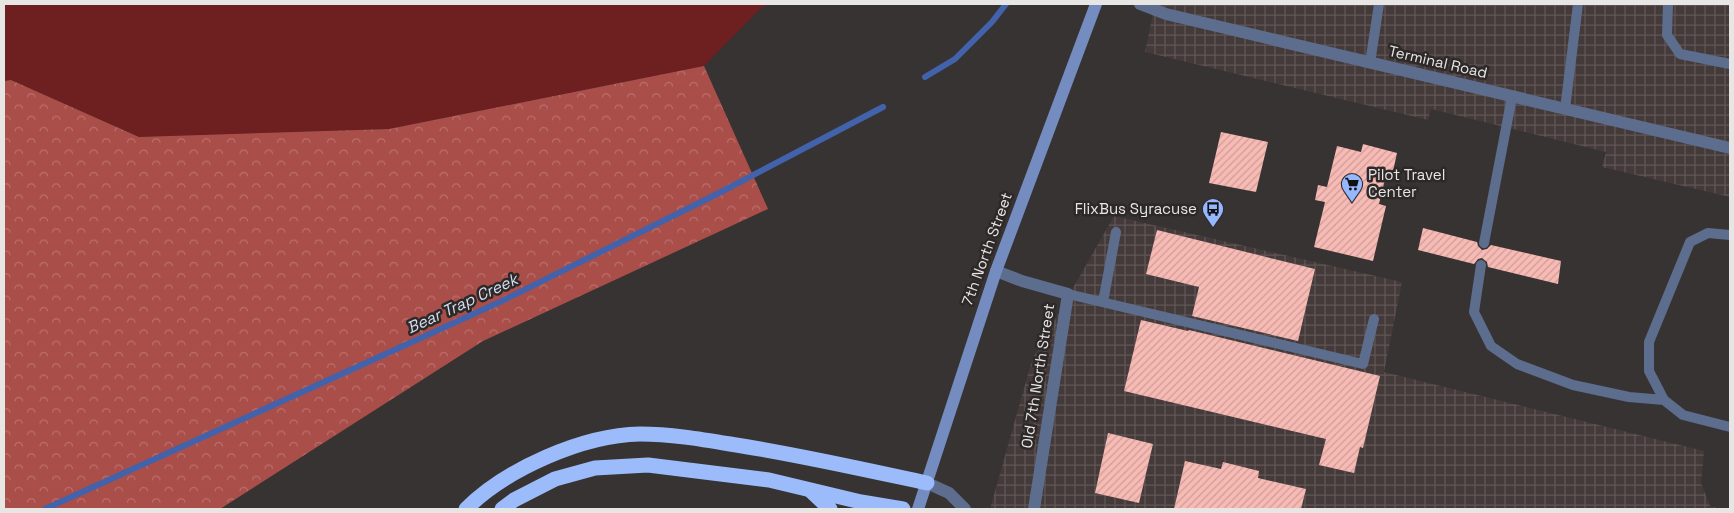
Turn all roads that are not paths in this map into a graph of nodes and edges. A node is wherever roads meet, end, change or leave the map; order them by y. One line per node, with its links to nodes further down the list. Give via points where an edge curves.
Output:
1 (1096, 4): 15 (street, 7th North Street)
2 (1140, 4): 6 (street, Terminal Road, via 1166,14)
3 (1378, 4): 6 (lane)
4 (1578, 4): 9 (lane)
5 (1668, 4): 7 (lane, via 1667,35 1680,54)
6 (1370, 63): 8 (street, Terminal Road)
7 (1730, 64)
8 (1512, 97): 9 (street, Terminal Road); 13 (lane)
9 (1565, 109): 10 (street, Terminal Road)
10 (1730, 148)
11 (1116, 232): 17 (lane)
12 (1730, 235): 19 (lane, via 1708,233 1690,242 1649,342 1649,372)
13 (1484, 243)
14 (1481, 265): 19 (lane, via 1474,312 1491,346 1517,364 1573,385 1628,398)
15 (996, 270): 16 (street, Old 7th North Street); 21 (street, 7th North Street)
16 (1068, 294): 17 (lane); 29 (street, Old 7th North Street)
17 (1103, 302): 18 (lane, via 1363,364)
18 (1374, 319)
19 (1664, 400): 20 (lane, via 1683,415)
20 (1730, 427)
21 (927, 483): 23 (highway, via 752,447 639,434 607,438 553,453 515,472); 27 (street, 7th North Street); 28 (street, via 949,493)
22 (809, 489): 24 (highway, via 769,480 648,465 595,468 555,479); 25 (highway); 26 (highway)
23 (466, 509)
24 (502, 509)
25 (830, 509)
26 (903, 509)
27 (918, 509)
28 (965, 509)
29 (1034, 509)

